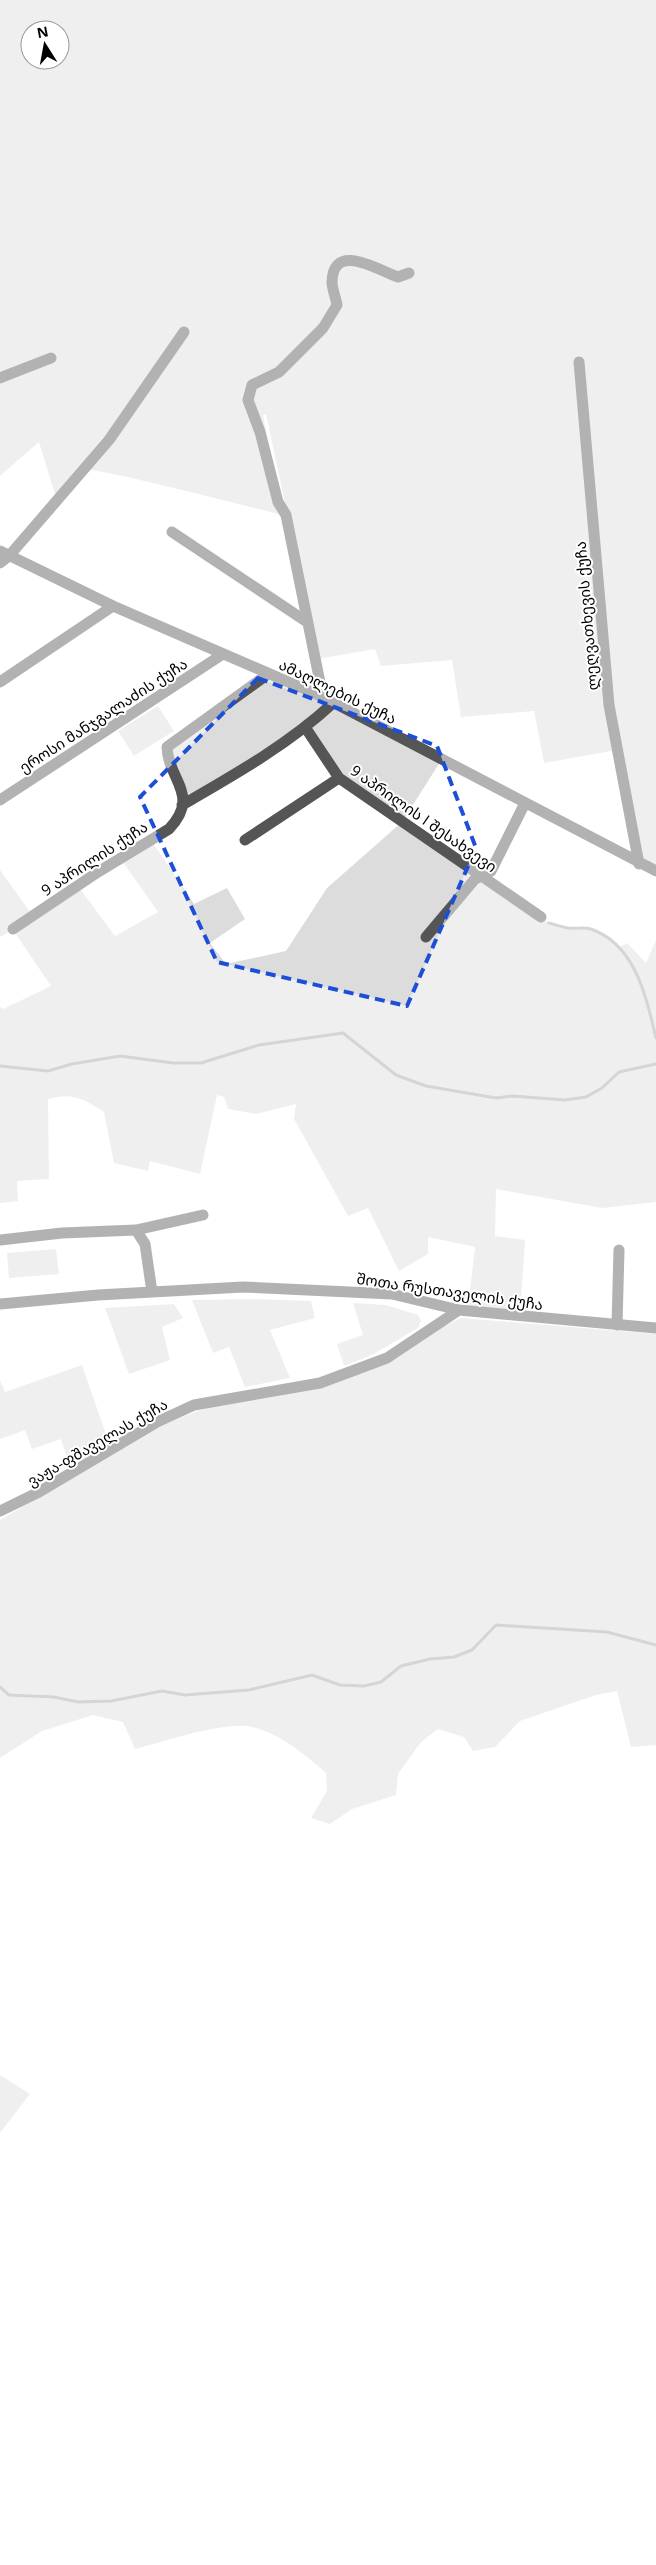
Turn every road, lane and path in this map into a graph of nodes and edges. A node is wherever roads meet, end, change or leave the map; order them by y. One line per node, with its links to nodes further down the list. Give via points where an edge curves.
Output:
1 (409, 273): 10 (street, via 398,277 353,259 340,263 334,270 332,284 337,305 323,328 279,372 252,385 248,400 278,502 286,515)
2 (184, 332): 7 (street, via 109,440)
3 (51, 358): 5 (street)
4 (579, 362): 21 (street, ლეღვათხევის ქუჩა, via 609,705)
5 (0, 378)
6 (172, 532): 10 (street)
7 (5, 554): 8 (street); 9 (street, ამაღლების ქუჩა)
8 (0, 564)
9 (113, 606): 11 (street, ამაღლების ქუჩა); 13 (street)
10 (306, 622): 14 (street)
11 (223, 654): 12 (street, ამაღლების ქუჩა); 17 (street, ეროსი მანჯგალაძის ქუჩა)
12 (268, 674): 14 (street, ამაღლების ქუჩა); 19 (street, via 167,747 183,791)
13 (0, 682)
14 (328, 700): 15 (street); 18 (street, ამაღლების ქუჩა)
15 (305, 728): 16 (street, 9 აპრილის I შესახვევი); 19 (street)
16 (338, 778): 20 (street); 23 (street, 9 აპრილის I შესახვევი)
17 (0, 800)
18 (525, 803): 21 (street, ამაღლების ქუჩა); 23 (street, via 491,872)
19 (182, 805): 25 (street, 9 აპრილის ქუჩა, via 178,819 169,829)
20 (246, 840)
21 (639, 864): 22 (street, ამაღლების ქუჩა)
22 (656, 871)
23 (482, 876): 24 (street, 9 აპრილის I შესახვევი); 26 (street, via 475,879)
24 (541, 917)
25 (13, 929)
26 (426, 937)
27 (203, 1215): 28 (street)
28 (136, 1230): 29 (street); 31 (street, via 145,1244)
29 (0, 1240)
30 (618, 1250): 34 (street)
31 (152, 1292): 32 (street, შოთა რუსთაველის ქუჩა); 33 (street, შოთა რუსთაველის ქუჩა, via 243,1287 371,1292)
32 (0, 1304)
33 (459, 1310): 34 (street, შოთა რუსთაველის ქუჩა); 36 (street, ვაჟა-ფშაველას ქუჩა, via 386,1358 320,1383 194,1406 157,1422 39,1492)
34 (617, 1325): 35 (street, შოთა რუსთაველის ქუჩა)
35 (656, 1328)
36 (0, 1511)

